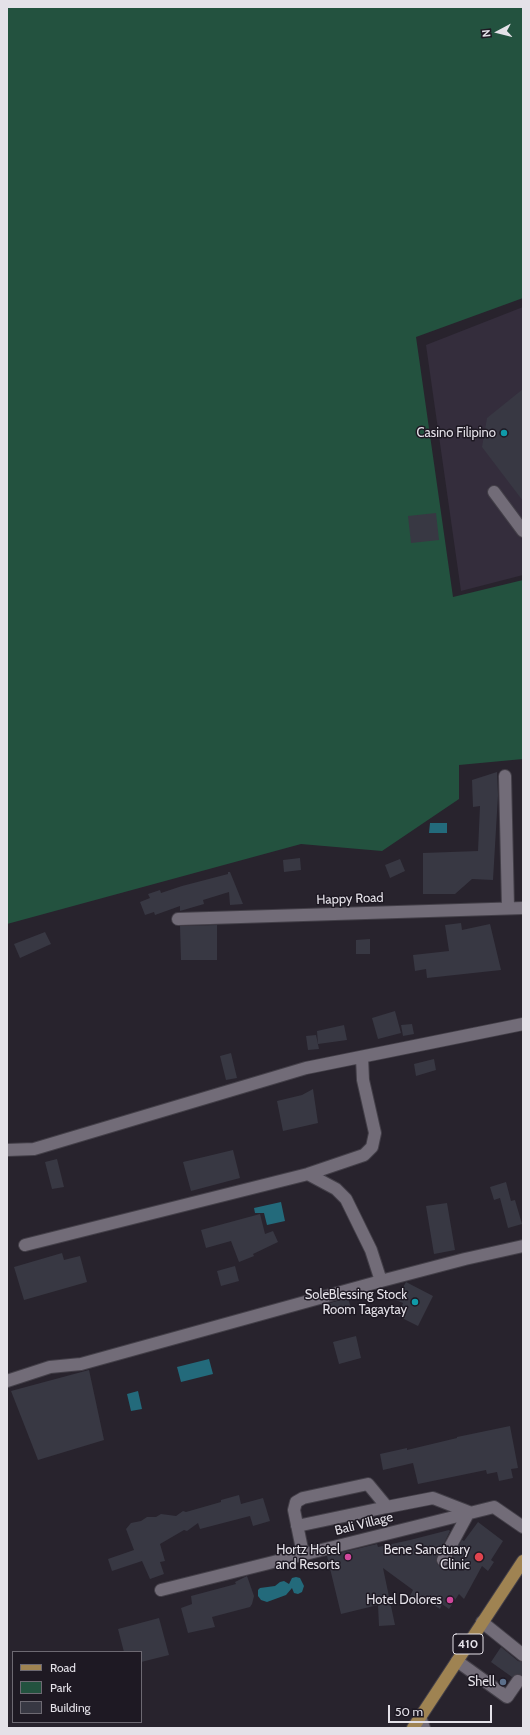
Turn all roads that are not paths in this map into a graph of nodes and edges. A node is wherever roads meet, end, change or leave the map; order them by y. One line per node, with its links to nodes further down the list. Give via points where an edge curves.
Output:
1 (494, 492): 2 (street)
2 (523, 530)
3 (505, 776): 4 (street)
4 (508, 907): 5 (street, Happy Road); 6 (street, Happy Road)
5 (523, 908)
6 (178, 919)
7 (523, 1024): 8 (street)
8 (362, 1057): 9 (street, via 306,1068 34,1149); 10 (street, via 363,1080 375,1133 372,1147 364,1155)
9 (7, 1150)
10 (308, 1174): 11 (street); 13 (street, via 336,1189 346,1199 371,1250)
11 (25, 1245)
12 (523, 1246): 13 (street)
13 (381, 1281): 14 (street, via 81,1364 50,1367)
14 (7, 1382)
15 (387, 1507): 16 (street, via 433,1498); 17 (street); 17 (street, via 368,1484 361,1485 299,1499 294,1505)
16 (469, 1512): 18 (street, Bali Village, via 494,1507); 19 (street, Bali Village); 20 (street)
17 (297, 1526): 19 (street)
18 (523, 1527)
19 (303, 1554): 22 (street, Bali Village)
20 (443, 1560)
21 (523, 1561): 23 (main road, 410)
22 (161, 1590)
23 (482, 1622): 24 (street); 25 (main road, 410)
24 (523, 1654)
25 (457, 1661): 26 (street, via 507,1697); 27 (main road, 410)
26 (518, 1682)
27 (422, 1723): 28 (main road, 410)
28 (413, 1728)

